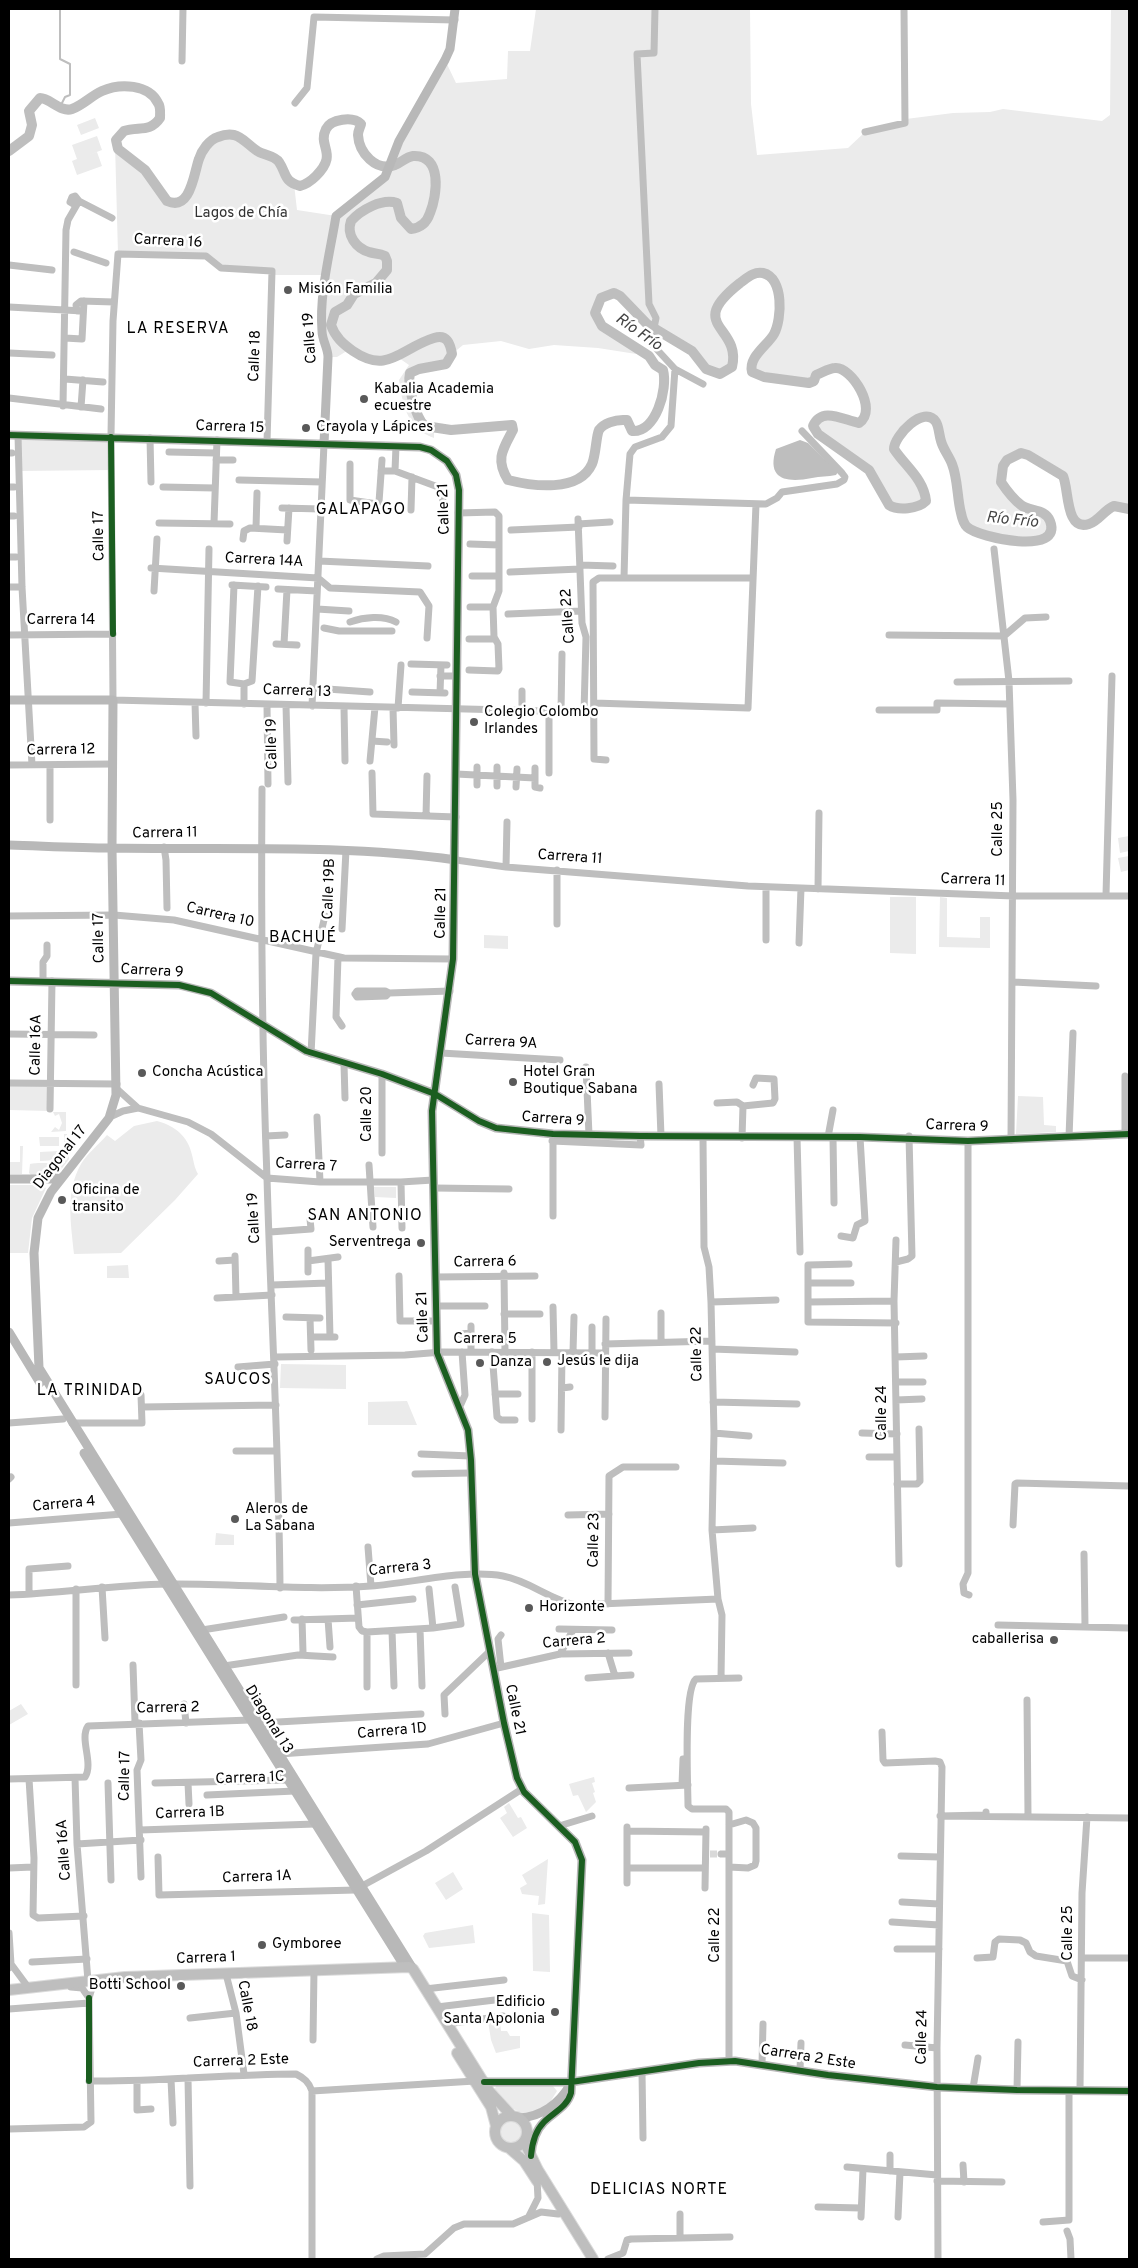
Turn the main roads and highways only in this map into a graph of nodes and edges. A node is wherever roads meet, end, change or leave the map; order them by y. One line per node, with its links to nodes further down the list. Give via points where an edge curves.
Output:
1 (409, 1968): 2 (main road, Carrera 1, via 125,1977); 3 (main road, Diagonal 13); 3 (main road, Diagonal 13, via 437,2007)
2 (9, 1990)
3 (479, 2081): 4 (main road, Diagonal 13); 5 (main road, Diagonal 13)
4 (516, 2117): 5 (main road, via 502,2118); 6 (main road, via 526,2128)
5 (496, 2126): 7 (main road, via 497,2140)
6 (524, 2140): 7 (main road, via 516,2147); 9 (main road)
7 (508, 2148): 8 (main road, via 524,2161)
8 (586, 2259)
9 (594, 2259)

